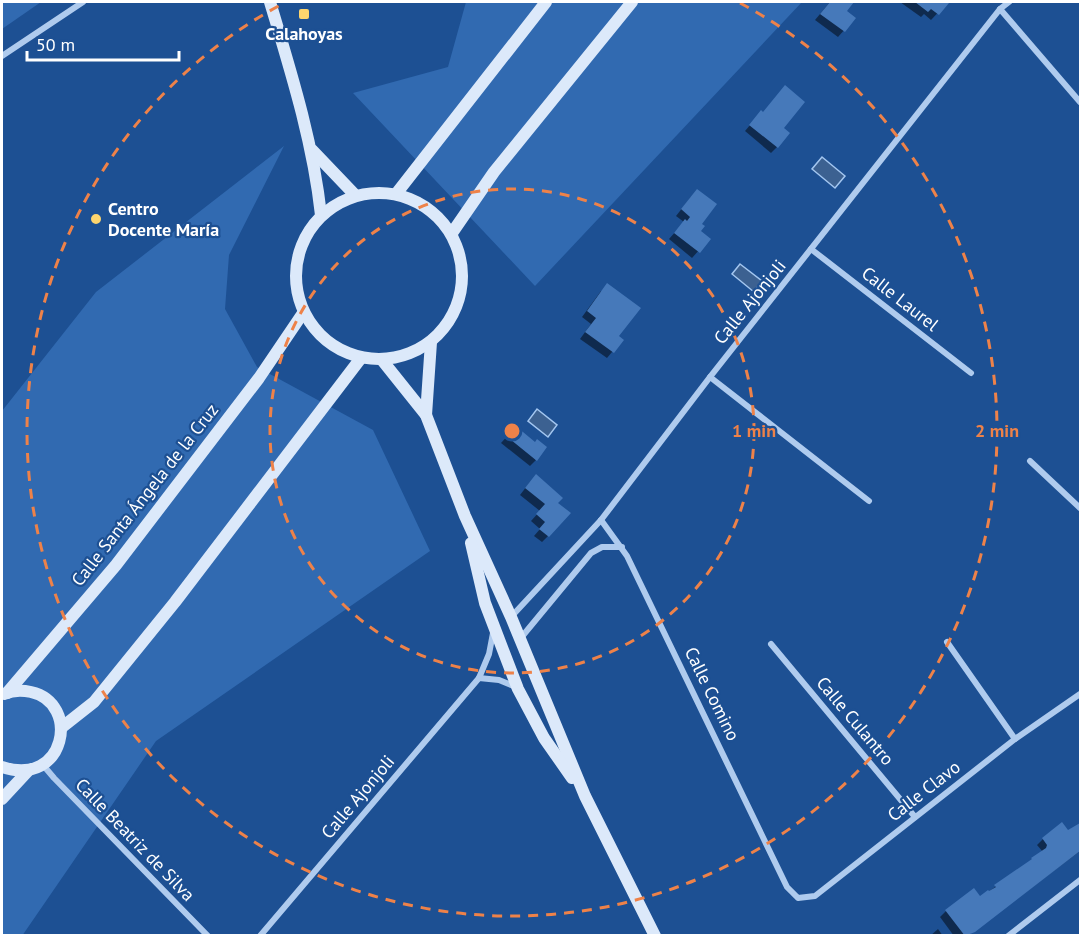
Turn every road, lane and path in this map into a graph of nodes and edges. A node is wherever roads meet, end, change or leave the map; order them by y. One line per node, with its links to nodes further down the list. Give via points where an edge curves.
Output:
1 (83, 2): 7 (street)
2 (270, 2): 9 (main road)
3 (546, 2): 10 (main road)
4 (632, 2): 13 (main road, via 494,172)
5 (1009, 2): 6 (street, Calle Ajonjoli)
6 (1000, 9): 8 (street); 14 (street, Calle Ajonjoli)
7 (2, 56)
8 (1080, 102)
9 (311, 149): 11 (main road); 12 (main road)
10 (396, 194): 11 (main road); 13 (main road, via 418,201 437,215)
11 (355, 195): 12 (main road)
12 (321, 215): 15 (main road, via 305,237 296,261 295,288)
13 (452, 234): 16 (main road, via 462,262 462,292 451,320)
14 (811, 249): 19 (street, Calle Laurel); 20 (street, Calle Ajonjoli)
15 (303, 313): 17 (main road, via 318,334 337,349); 35 (main road, Calle Santa Ángela de la Cruz, via 259,378 116,565)
16 (430, 342): 18 (main road, via 408,355); 21 (main road)
17 (361, 358): 18 (main road); 37 (main road, via 168,611 94,702)
18 (382, 360): 21 (main road)
19 (970, 373)
20 (710, 377): 23 (street); 26 (street, Calle Ajonjoli)
21 (426, 415): 25 (main road)
22 (1030, 461): 24 (street)
23 (869, 501)
24 (1080, 508)
25 (465, 516): 28 (main road); 29 (main road)
26 (601, 520): 27 (street, Calle Comino); 28 (street, Calle Ajonjoli)
27 (622, 547): 30 (street, via 602,547 591,553); 46 (street, Calle Comino)
28 (511, 617): 30 (main road)
29 (494, 629): 33 (street, Calle Ajonjoli); 34 (main road)
30 (520, 639): 42 (main road)
31 (947, 642): 38 (street)
32 (771, 644): 44 (street, Calle Culantro)
33 (479, 678): 34 (street, via 499,680); 48 (street, Calle Ajonjoli)
34 (518, 688): 42 (main road, via 544,738)
35 (4, 694): 37 (main road, via 22,690 36,693 57,714)
36 (1080, 694): 38 (street, Calle Clavo)
37 (61, 728): 39 (main road, via 59,742)
38 (1015, 739): 44 (street, Calle Clavo)
39 (43, 765): 41 (main road); 47 (street, Calle Beatriz de Silva)
40 (2, 767): 41 (main road)
41 (28, 771): 43 (main road)
42 (585, 796): 49 (main road)
43 (2, 799)
44 (915, 818): 46 (street, Calle Clavo, via 815,896 798,898)
45 (1080, 880): 50 (street)
46 (787, 887)
47 (208, 936)
48 (260, 936)
49 (655, 936)
50 (1008, 936)

